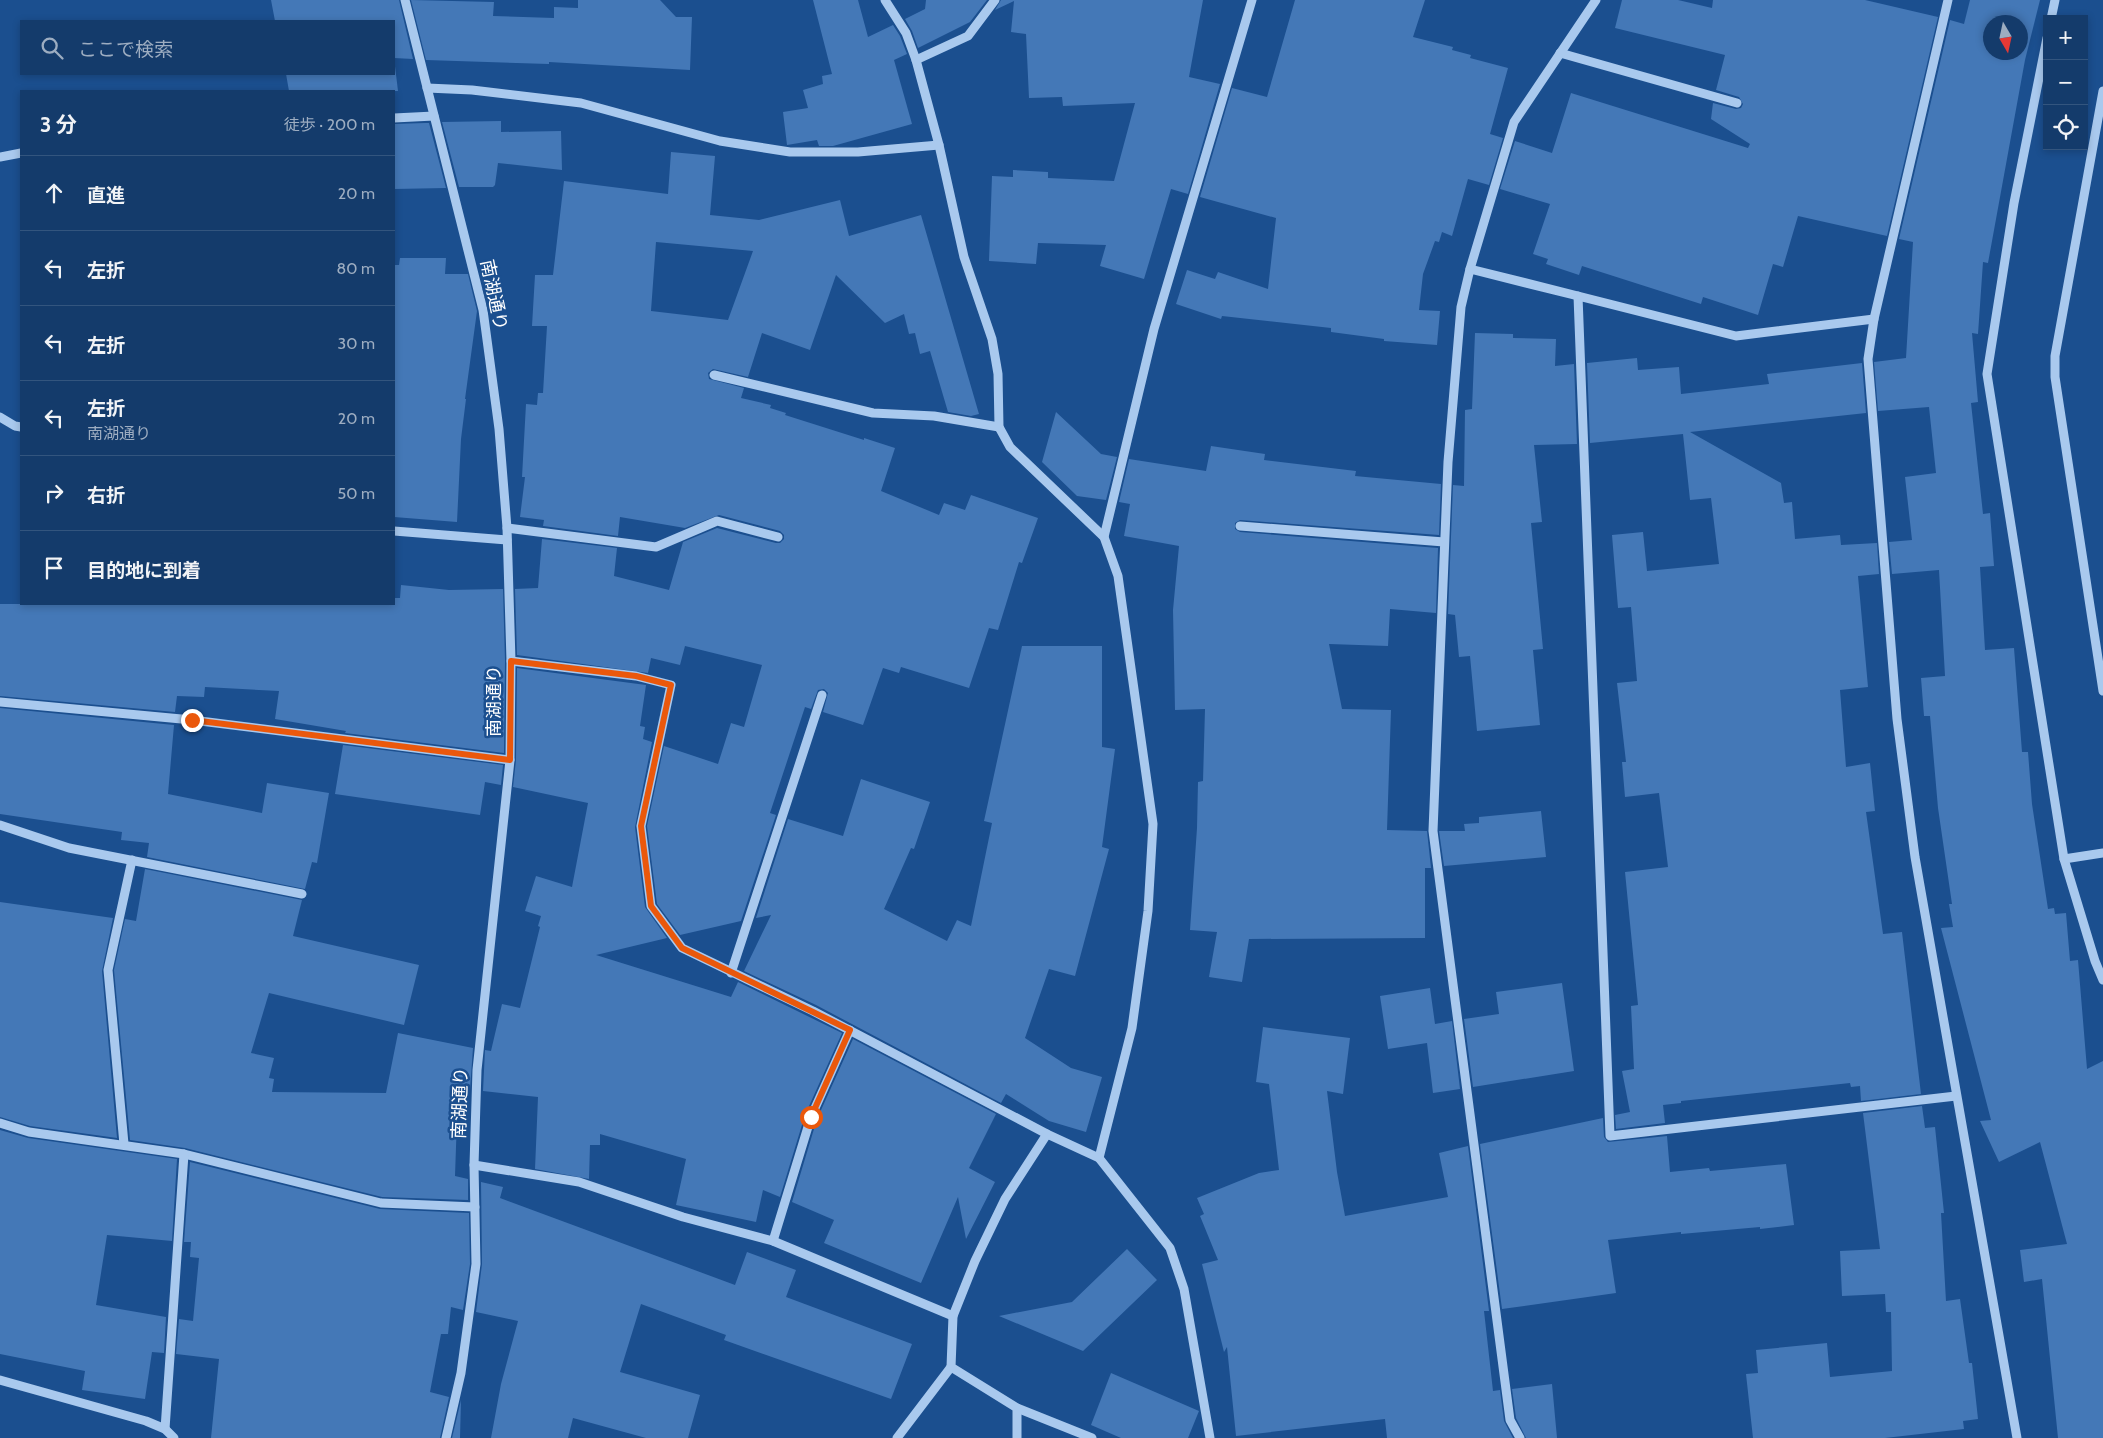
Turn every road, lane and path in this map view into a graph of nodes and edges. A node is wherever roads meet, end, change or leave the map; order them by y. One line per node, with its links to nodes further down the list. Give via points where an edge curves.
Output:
1 (405, 0): 12 (street, 南湖通り)
2 (885, 0): 11 (street, via 906,33)
3 (995, 0): 11 (street, via 968,36)
4 (1252, 0): 31 (street, via 1154,329)
5 (1596, 0): 9 (street)
6 (1948, 0): 22 (street)
7 (2055, 0): 8 (street)
8 (2052, 15)
9 (1560, 53): 14 (street); 20 (street, via 1514,122)
10 (2043, 58): 41 (street, via 2014,202 1987,374)
11 (916, 60): 17 (street)
12 (427, 88): 15 (street, 南湖通り); 17 (street, via 581,103 720,141 790,152 858,152)
13 (2103, 91): 35 (street, via 2055,356 2055,377)
14 (1737, 104)
15 (434, 116): 16 (street); 28 (street, 南湖通り, via 483,310 499,429)
16 (395, 118)
17 (939, 145): 26 (street, via 964,257 992,339 998,374)
18 (20, 154): 19 (street)
19 (0, 158)
20 (1470, 269): 21 (street); 33 (street, via 1461,307)
21 (1578, 296): 22 (street, via 1736,336); 47 (street, via 1610,1136)
22 (1874, 319): 47 (street, via 1868,359 1897,719 1915,857)
23 (714, 375): 26 (street, via 872,413 934,416)
24 (0, 417): 25 (street)
25 (20, 427)
26 (999, 427): 31 (street, via 1010,447)
27 (1240, 526): 33 (street)
28 (507, 528): 30 (street, via 656,547 717,520); 32 (street, 南湖通り)
29 (395, 531): 32 (street)
30 (778, 537)
31 (1104, 538): 52 (street, via 1118,576 1152,824 1148,911 1132,1028)
32 (507, 540): 34 (street, 南湖通り)
33 (1444, 542): 67 (street, via 1433,831 1510,1420)
34 (511, 661): 38 (street, 南湖通り); 44 (street, via 636,676 671,685 641,826 651,906 682,948)
35 (2103, 691)
36 (822, 695): 44 (street)
37 (0, 702): 38 (street, via 192,720)
38 (510, 760): 53 (street, 南湖通り, via 477,1070)
39 (0, 825): 42 (street, via 69,848)
40 (2103, 853): 41 (street)
41 (2064, 859): 45 (street)
42 (132, 860): 43 (street); 50 (street, via 108,970)
43 (302, 894)
44 (731, 973): 46 (street)
45 (2103, 980)
46 (850, 1030): 49 (street); 55 (street, via 811,1117)
47 (1956, 1096): 68 (street)
48 (0, 1123): 50 (street, via 29,1132)
49 (1047, 1134): 52 (street); 56 (street, via 1005,1199)
50 (124, 1144): 51 (street)
51 (184, 1154): 54 (street, via 381,1203); 60 (street)
52 (1100, 1158): 66 (street, via 1170,1248 1184,1289)
53 (474, 1165): 54 (street, 南湖通り); 55 (street, via 579,1182 683,1217)
54 (475, 1208): 62 (street, 南湖通り, via 476,1264 461,1373)
55 (773, 1240): 56 (street)
56 (953, 1316): 57 (street)
57 (951, 1367): 59 (street); 63 (street)
58 (0, 1380): 60 (street)
59 (1017, 1408): 64 (street); 65 (street)
60 (165, 1428): 61 (street)
61 (174, 1438)
62 (446, 1438)
63 (897, 1438)
64 (1017, 1438)
65 (1092, 1438)
66 (1210, 1438)
67 (1520, 1438)
68 (2017, 1438)

